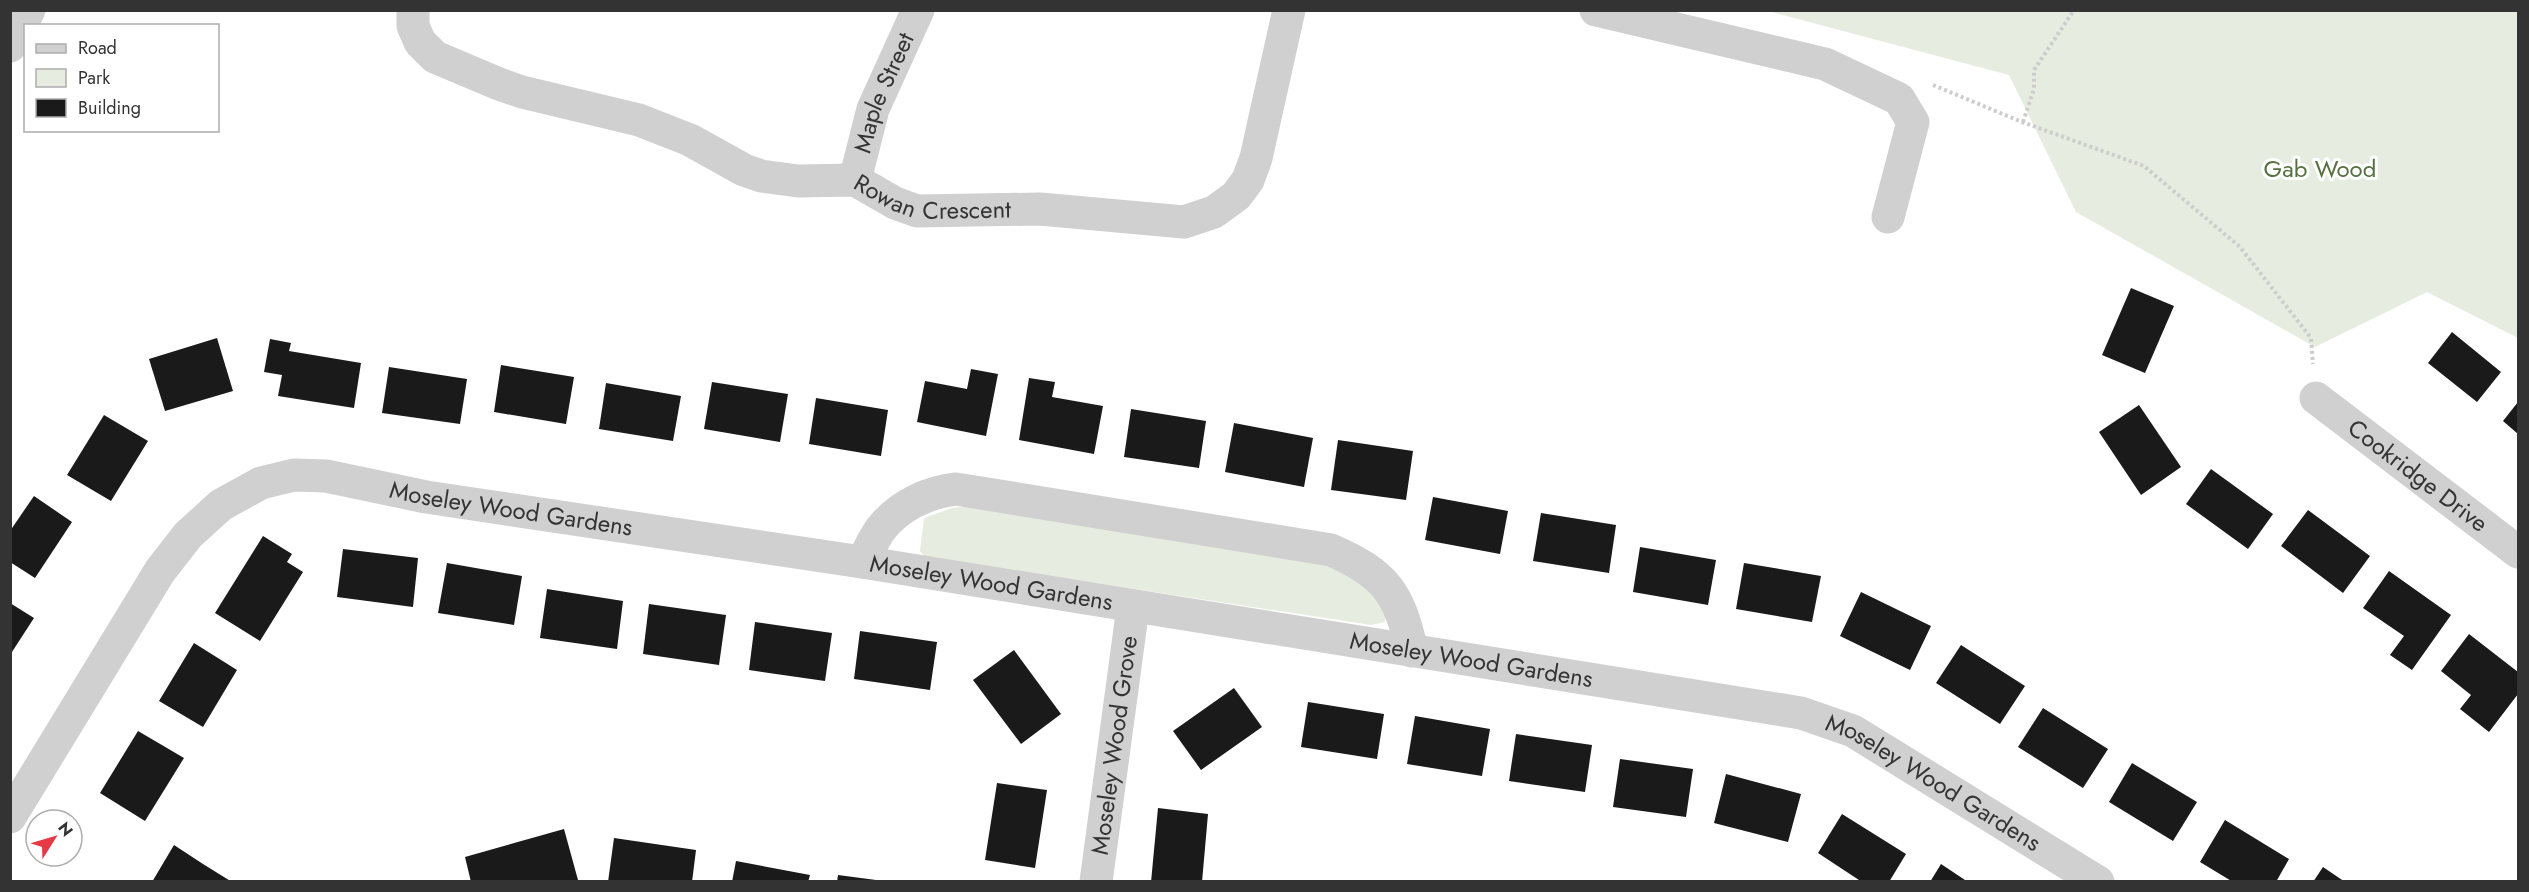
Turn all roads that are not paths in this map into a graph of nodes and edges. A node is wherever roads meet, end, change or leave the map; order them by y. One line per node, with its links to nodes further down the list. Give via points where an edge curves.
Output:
1 (29, 10): 6 (street)
2 (413, 10): 7 (street, Rowan Crescent, via 413,26 420,42 435,57 499,84 639,120 690,140 761,176 798,181)
3 (918, 10): 7 (street, Maple Street, via 873,109)
4 (1289, 10): 7 (street, Rowan Crescent, via 1248,180 1222,207 1197,220 1040,210 917,211)
5 (1596, 10): 8 (street, via 1825,64 1899,99 1913,122)
6 (10, 46)
7 (855, 180)
8 (1888, 217)
9 (2316, 398): 10 (street, Cookridge Drive)
10 (2518, 552)
11 (862, 562): 12 (street, Moseley Wood Gardens); 13 (street, via 881,529 898,513 923,496 956,489 1331,550 1374,572 1392,592 1404,615); 14 (street, Moseley Wood Gardens, via 426,497 326,476 294,475 261,483 221,505 188,535 160,571)
12 (1133, 607): 13 (street, Moseley Wood Gardens); 15 (street, Moseley Wood Grove)
13 (1412, 651): 16 (street, Moseley Wood Gardens, via 1812,717 1853,731)
14 (10, 818)
15 (1095, 882)
16 (2098, 882)

